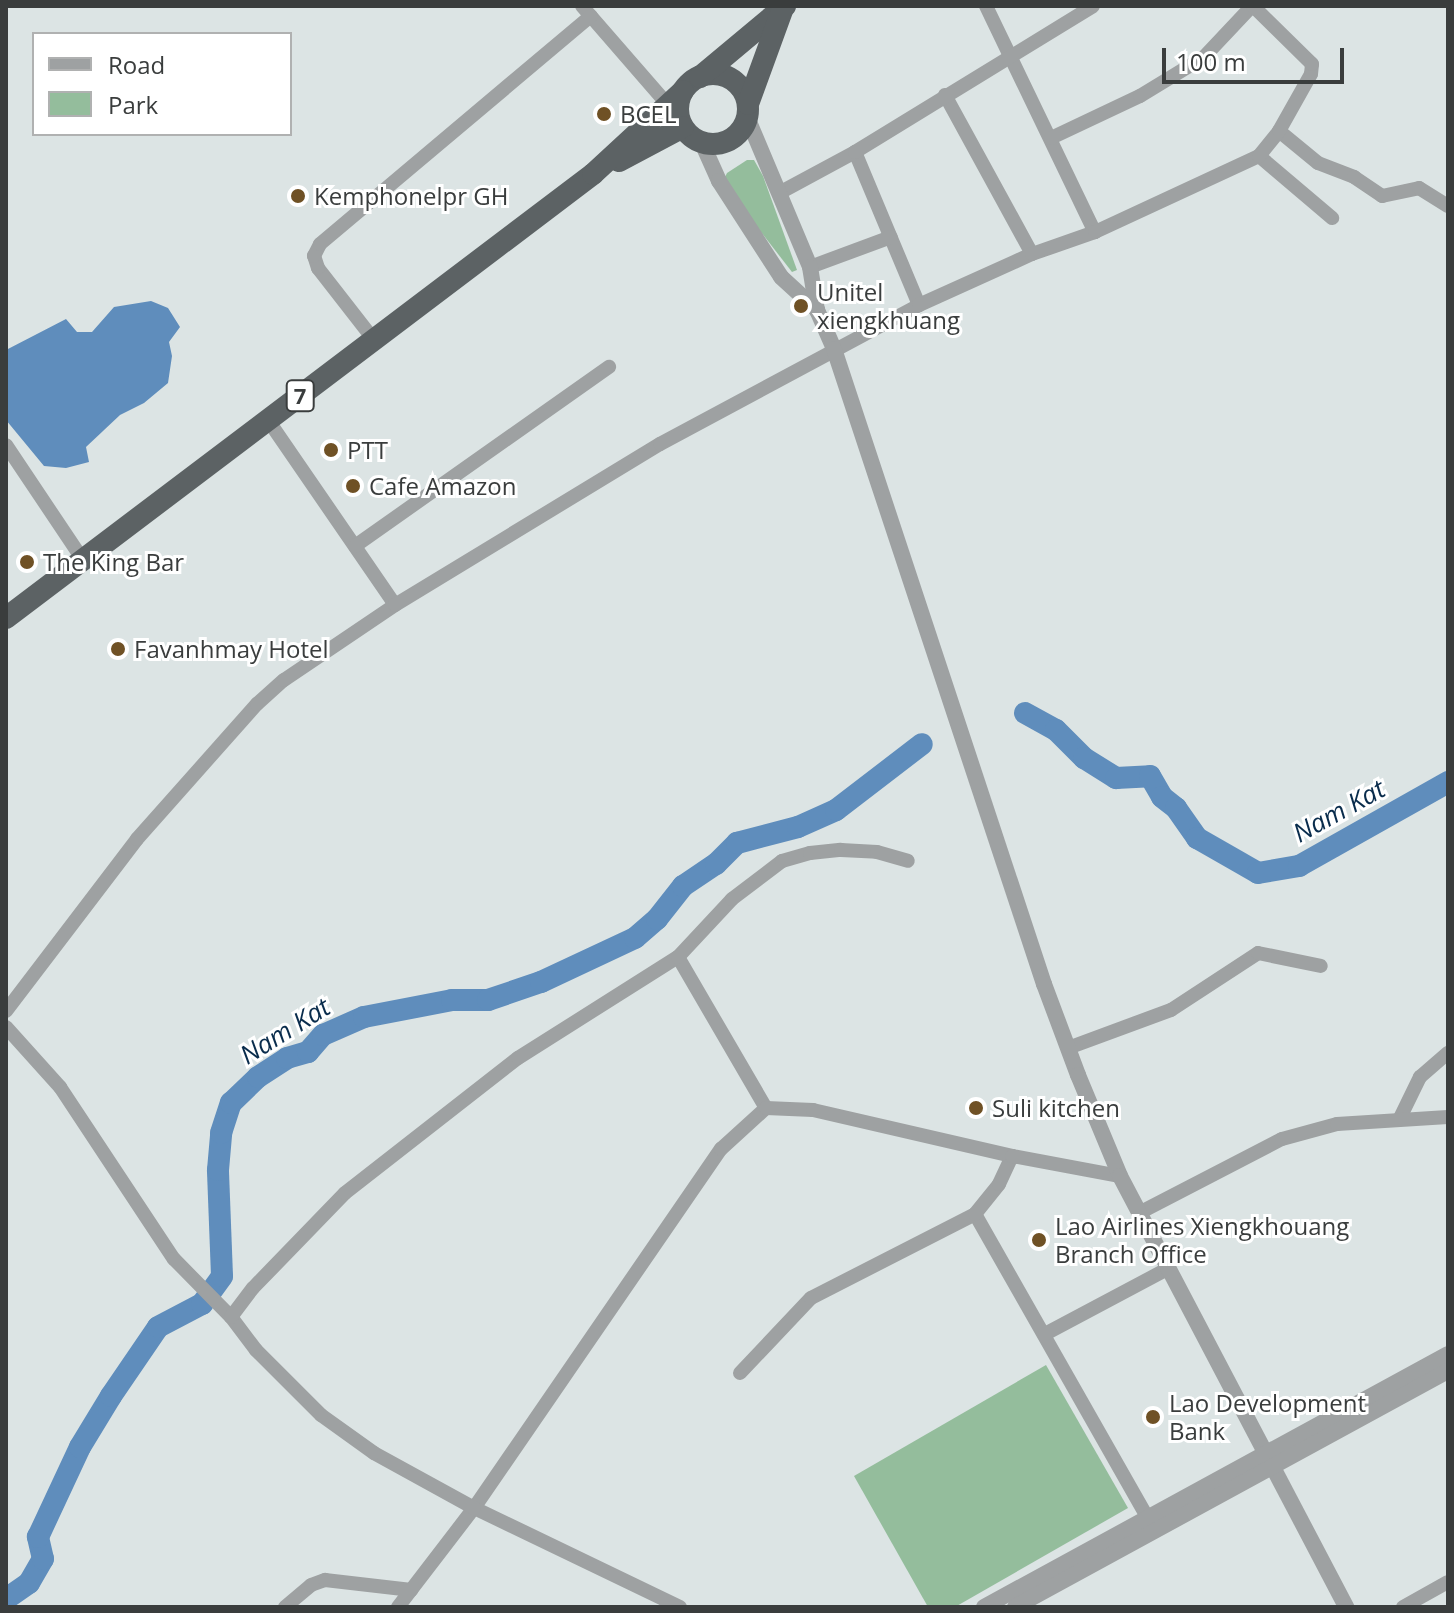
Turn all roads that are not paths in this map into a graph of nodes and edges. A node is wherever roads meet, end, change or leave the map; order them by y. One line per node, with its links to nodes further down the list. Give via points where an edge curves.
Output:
1 (986, 6): 6 (street)
2 (1093, 6): 6 (street)
3 (1253, 6): 11 (street, via 1312,64); 12 (street, via 1204,57 1140,96)
4 (784, 7): 7 (highway, 7); 9 (highway, 7)
5 (586, 11): 7 (street); 26 (street, via 320,244 314,256 318,268)
6 (1009, 57): 8 (street); 12 (street)
7 (684, 91): 9 (highway, via 714,75 728,78 742,87); 10 (highway, via 678,113); 16 (highway, 7)
8 (945, 95): 14 (street); 22 (street)
9 (748, 111): 13 (highway, 7, via 740,132 727,142); 17 (street)
10 (683, 127): 13 (highway); 16 (highway, 7)
11 (1279, 131): 15 (street); 18 (street, via 1318,163 1354,177 1382,196 1419,188)
12 (1051, 138): 20 (street)
13 (702, 143): 25 (street, via 719,181 781,277)
14 (855, 152): 17 (street); 21 (street)
15 (1259, 156): 19 (street); 20 (street)
16 (593, 174): 26 (highway, 7)
17 (781, 192): 23 (street)
18 (1448, 206)
19 (1332, 218)
20 (1095, 232): 22 (street)
21 (891, 237): 23 (street); 24 (street)
22 (1032, 254): 24 (street)
23 (810, 267): 25 (street)
24 (919, 305): 27 (street)
25 (817, 310): 27 (street)
26 (374, 340): 29 (highway, 7)
27 (834, 349): 33 (street, via 660,444); 40 (street)
28 (609, 367): 31 (street)
29 (268, 420): 31 (street); 32 (highway, 7)
30 (6, 445): 32 (street)
31 (355, 546): 33 (street)
32 (83, 560): 34 (highway, 7)
33 (395, 605): 38 (street, via 257,704 137,839)
34 (9, 610)
35 (908, 861): 36 (street, via 841,850 782,861 732,899)
36 (678, 957): 42 (street); 50 (street, via 518,1058 345,1193)
37 (1321, 966): 40 (street, via 1258,953 1171,1010)
38 (6, 1011)
39 (6, 1027): 50 (street, via 60,1087 174,1259)
40 (1068, 1048): 46 (street)
41 (1448, 1053): 44 (street, via 1420,1077)
42 (766, 1108): 45 (street, via 813,1110); 56 (street, via 721,1149)
43 (1448, 1117): 44 (street)
44 (1399, 1120): 47 (street, via 1337,1124 1282,1139)
45 (1012, 1156): 46 (street); 48 (street, via 999,1184)
46 (1120, 1176): 47 (street)
47 (1139, 1213): 49 (street)
48 (975, 1214): 51 (street); 54 (street, via 811,1298)
49 (1169, 1268): 51 (street); 55 (street)
50 (231, 1317): 56 (street, via 321,1415 374,1453)
51 (1045, 1334): 57 (street)
52 (1448, 1354): 55 (street)
53 (1448, 1371): 55 (street)
54 (740, 1373)
55 (1268, 1462): 57 (street); 64 (street); 65 (street)
56 (474, 1508): 59 (street); 62 (street)
57 (1148, 1518): 63 (street)
58 (1448, 1582): 66 (street)
59 (411, 1590): 60 (street, via 325,1580); 61 (street)
60 (285, 1607)
61 (398, 1607)
62 (680, 1607)
63 (984, 1607)
64 (1015, 1607)
65 (1346, 1607)
66 (1403, 1607)

